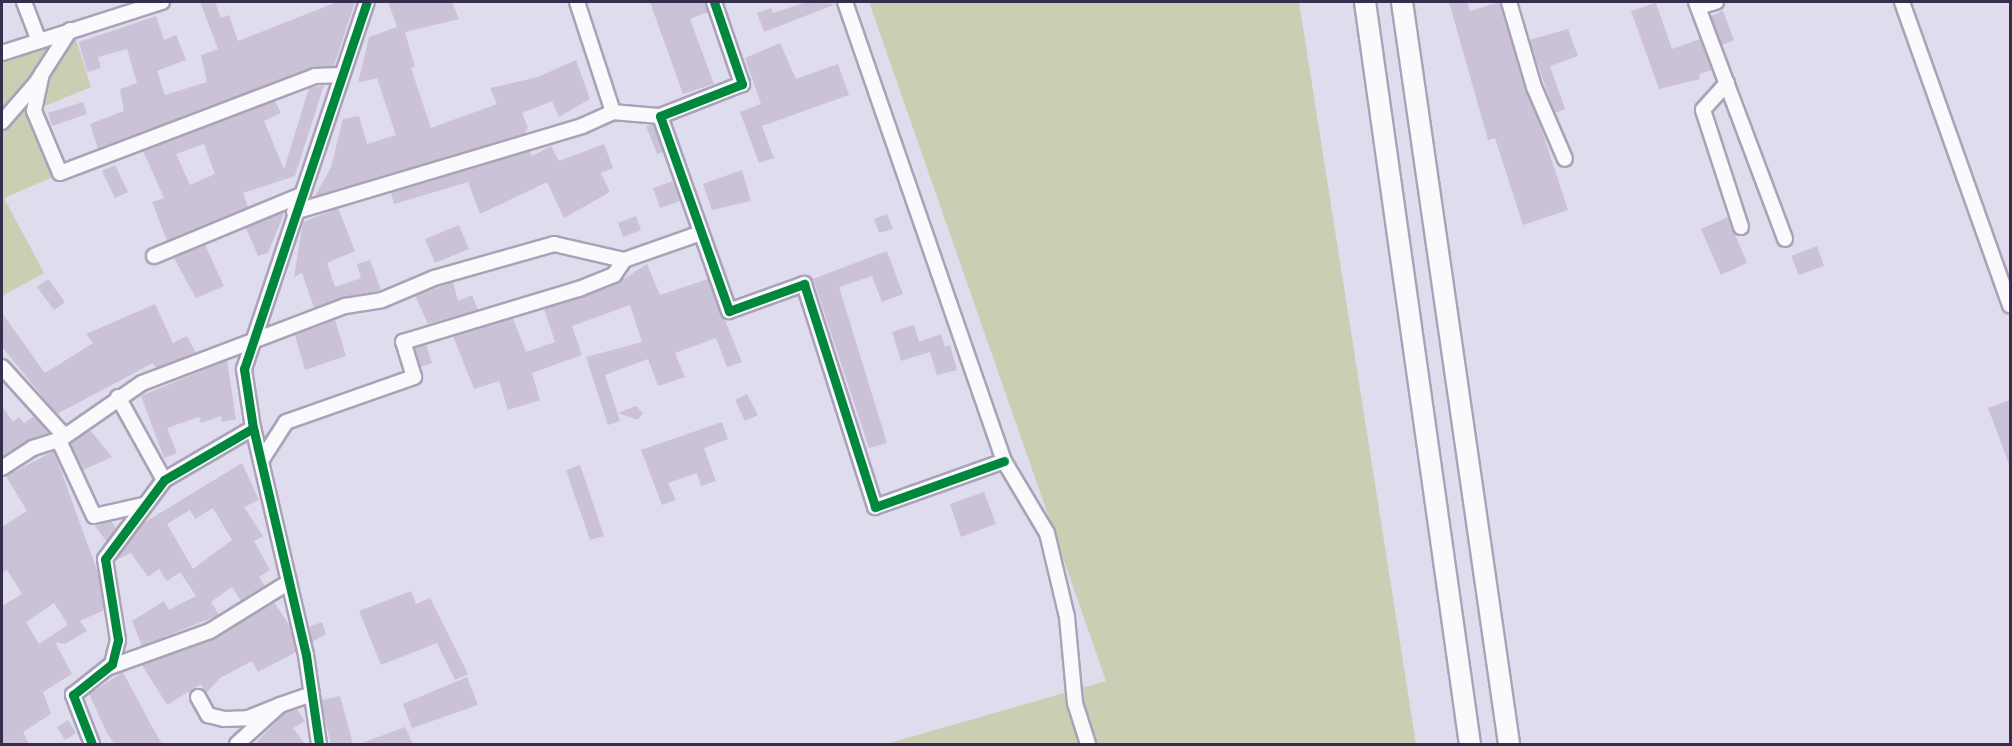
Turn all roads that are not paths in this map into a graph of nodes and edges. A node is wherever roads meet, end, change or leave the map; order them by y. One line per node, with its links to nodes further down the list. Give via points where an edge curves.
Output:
1 (24, 2): 14 (street)
2 (162, 2): 13 (street)
3 (366, 2): 17 (street)
4 (577, 2): 19 (street)
5 (714, 2): 20 (street, via 742,84)
6 (845, 2): 37 (street)
7 (1365, 2): 50 (main road)
8 (1402, 2): 51 (main road)
9 (1509, 2): 22 (street, via 1534,87)
10 (1716, 2): 12 (street)
11 (1902, 2): 30 (street)
12 (1697, 4): 18 (street)
13 (70, 30): 14 (street); 16 (street)
14 (39, 40): 15 (street)
15 (2, 53)
16 (42, 73): 17 (street, via 34,111 60,173 315,76); 21 (street)
17 (341, 75): 23 (street)
18 (1727, 83): 25 (street, via 1703,110); 27 (street)
19 (613, 112): 20 (street); 24 (street, via 582,126)
20 (660, 116): 26 (street)
21 (2, 122)
22 (1565, 159)
23 (299, 196): 24 (street); 28 (street)
24 (294, 212): 31 (street)
25 (1741, 227)
26 (701, 233): 29 (street); 37 (street, via 729,311 804,284 875,507)
27 (1785, 239)
28 (154, 256)
29 (624, 260): 31 (street, via 554,244 434,278 382,300 345,306); 36 (street, via 614,275 579,289 403,342 414,377 286,422)
30 (2010, 305)
31 (251, 342): 33 (street, via 142,383); 34 (street, via 244,369)
32 (2, 367): 35 (street, via 61,432)
33 (118, 397): 35 (street); 39 (street)
34 (253, 428): 36 (street); 39 (street)
35 (61, 439): 38 (street, via 33,448); 40 (street, via 94,516)
36 (261, 461): 41 (street)
37 (1004, 461): 49 (street, via 1047,533 1067,617 1075,703)
38 (2, 468)
39 (164, 480): 40 (street)
40 (144, 505): 42 (street, via 105,559 118,640)
41 (289, 582): 42 (street, via 210,630); 43 (street)
42 (107, 668): 46 (street, via 73,695)
43 (312, 694): 45 (street); 48 (street)
44 (198, 697): 45 (street, via 208,715 224,719 248,718)
45 (280, 705): 47 (street)
46 (92, 744)
47 (237, 744)
48 (319, 744)
49 (1088, 744)
50 (1470, 744)
51 (1509, 744)

